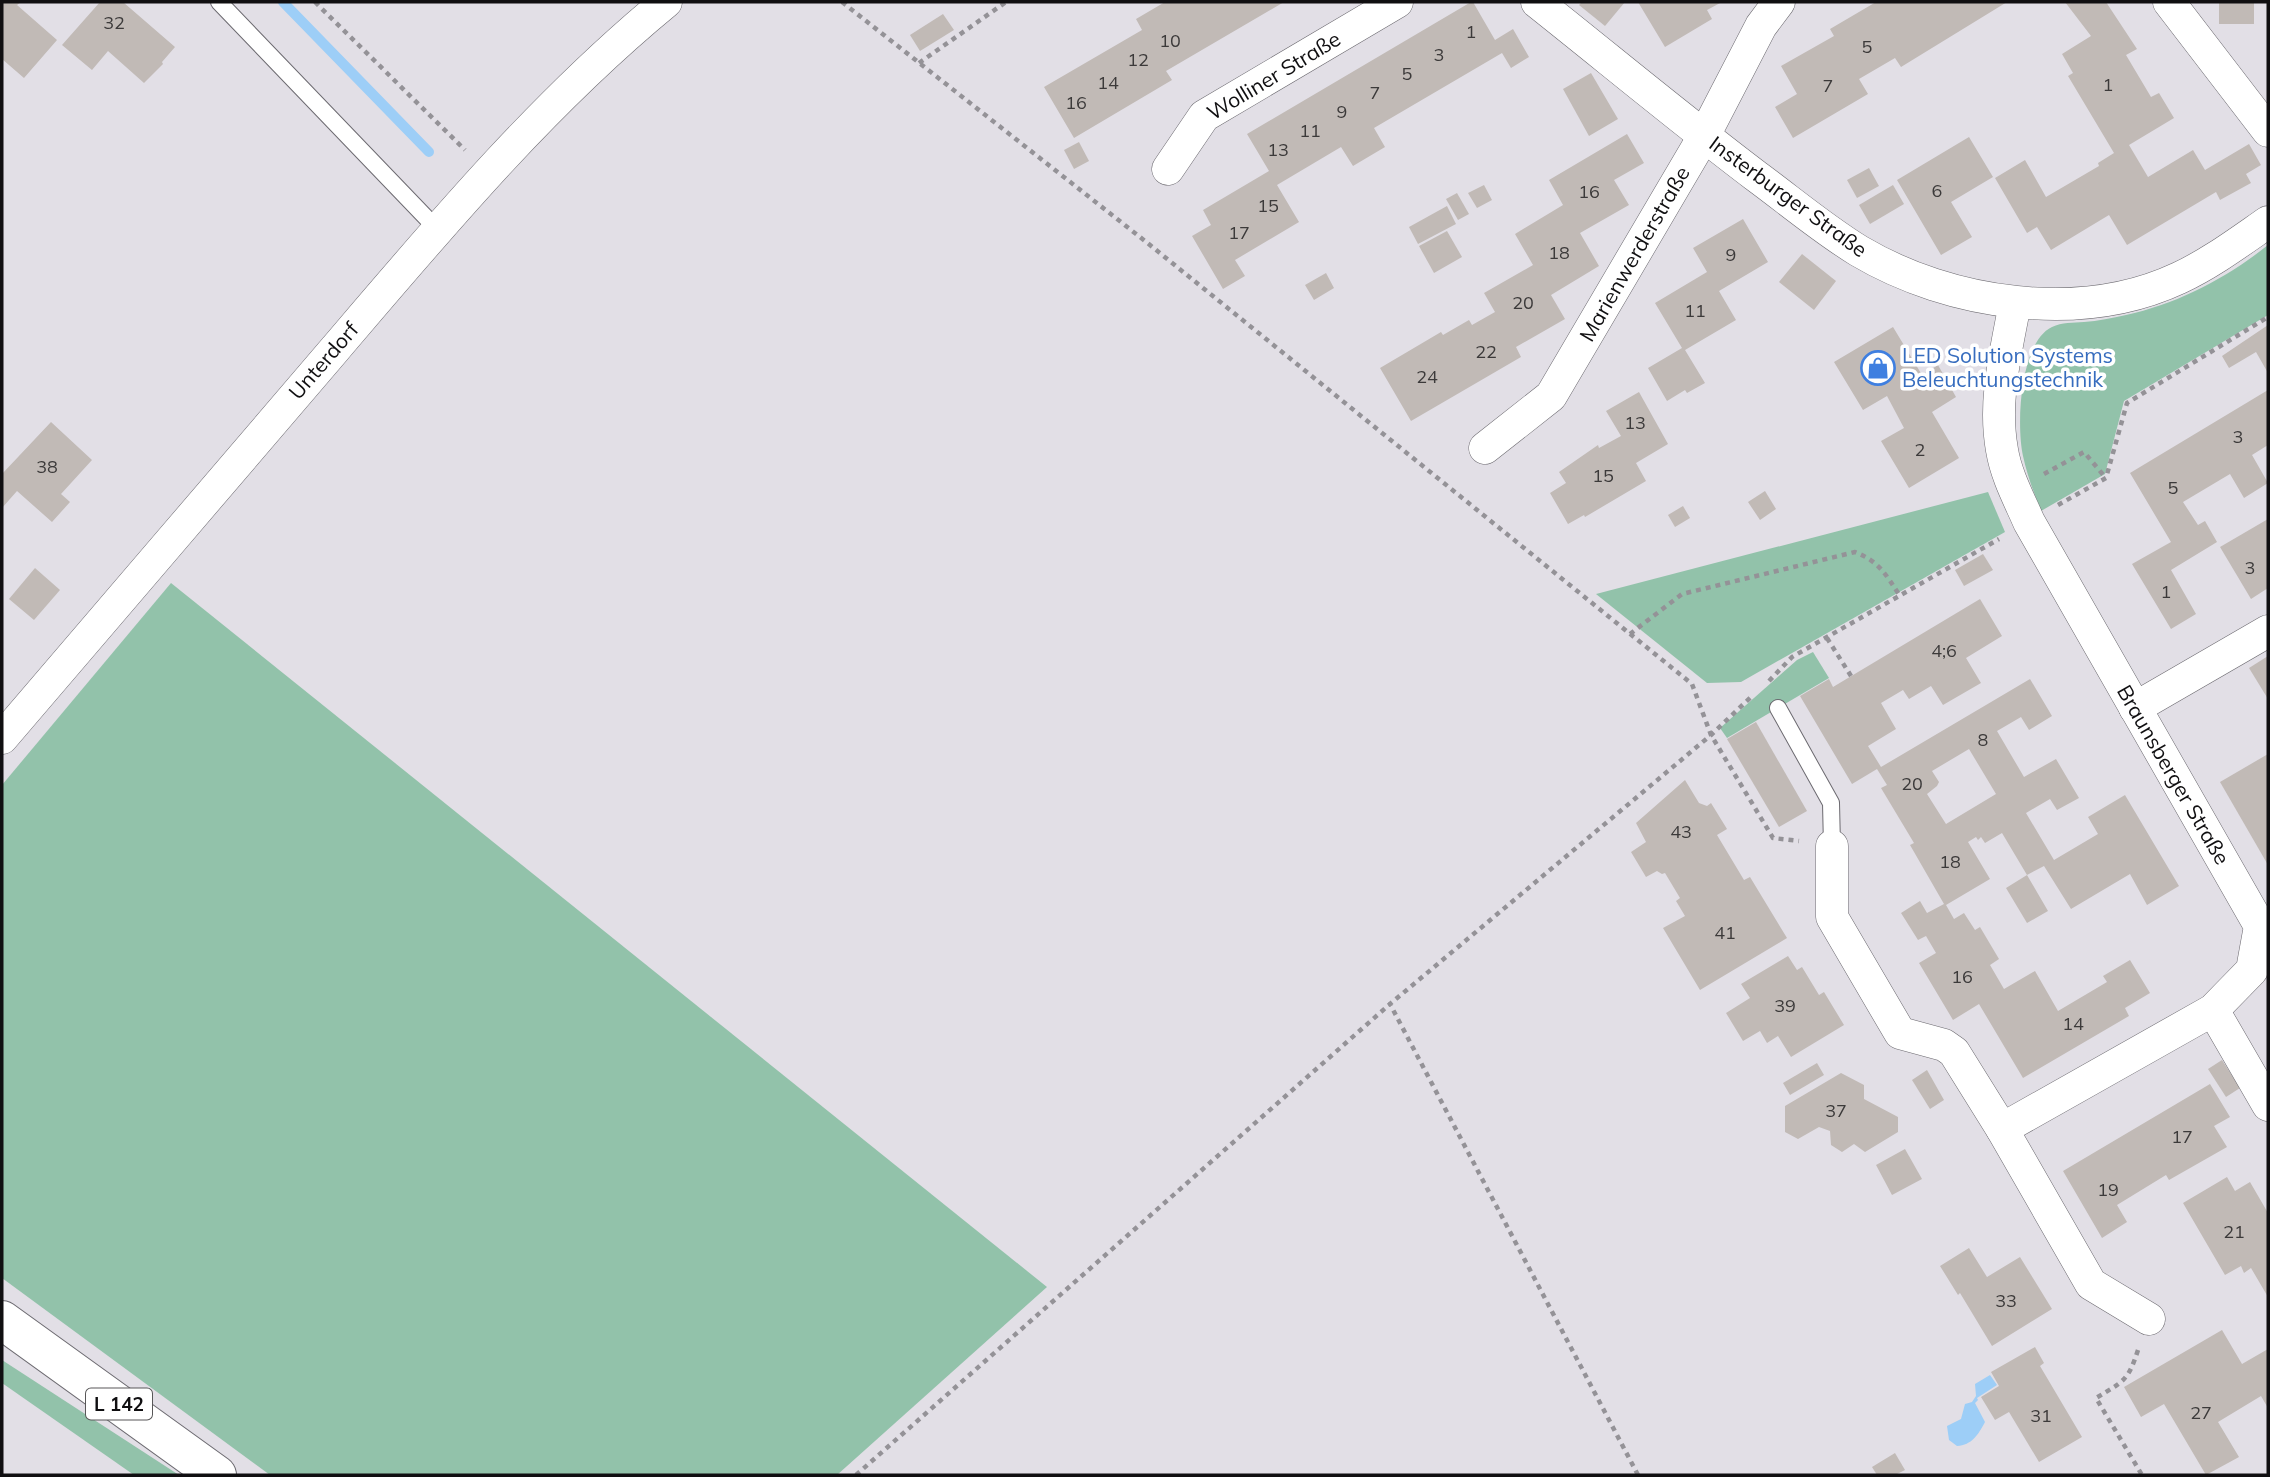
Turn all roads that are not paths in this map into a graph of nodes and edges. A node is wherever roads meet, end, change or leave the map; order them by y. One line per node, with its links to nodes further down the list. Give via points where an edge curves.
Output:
1 (219, 2): 11 (lane)
2 (666, 2): 11 (street, Unterdorf, via 573,85)
3 (1397, 2): 9 (street, Wolliner Straße, via 1204,116)
4 (1537, 2): 8 (street, Insterburger Straße)
5 (1779, 2): 8 (street, Marienwerderstraße, via 1761,26)
6 (2169, 2): 7 (street)
7 (2268, 131)
8 (1704, 136): 12 (street, Insterburger Straße, via 1830,231 1878,261 1954,291); 13 (street, Marienwerderstraße, via 1551,396)
9 (1168, 169)
10 (2268, 222): 12 (street, Insterburger Straße, via 2203,266 2157,287 2107,299)
11 (437, 229): 17 (street, Unterdorf)
12 (2015, 303): 16 (street, Braunsberger Straße, via 1998,405 2002,453 2029,522)
13 (1485, 448)
14 (2268, 631): 16 (street)
15 (1778, 708): 18 (lane, via 1830,803)
16 (2135, 708): 19 (street, Braunsberger Straße, via 2260,926 2252,970)
17 (2, 738)
18 (1832, 846): 21 (street, via 1832,917 1894,1024 1900,1033 1954,1052)
19 (2213, 1010): 20 (street); 21 (street, Braunsberger Straße)
20 (2268, 1105)
21 (2002, 1129): 22 (street, via 2091,1284)
22 (2149, 1319)
23 (2, 1320): 24 (main road, L 142)
24 (217, 1475)

